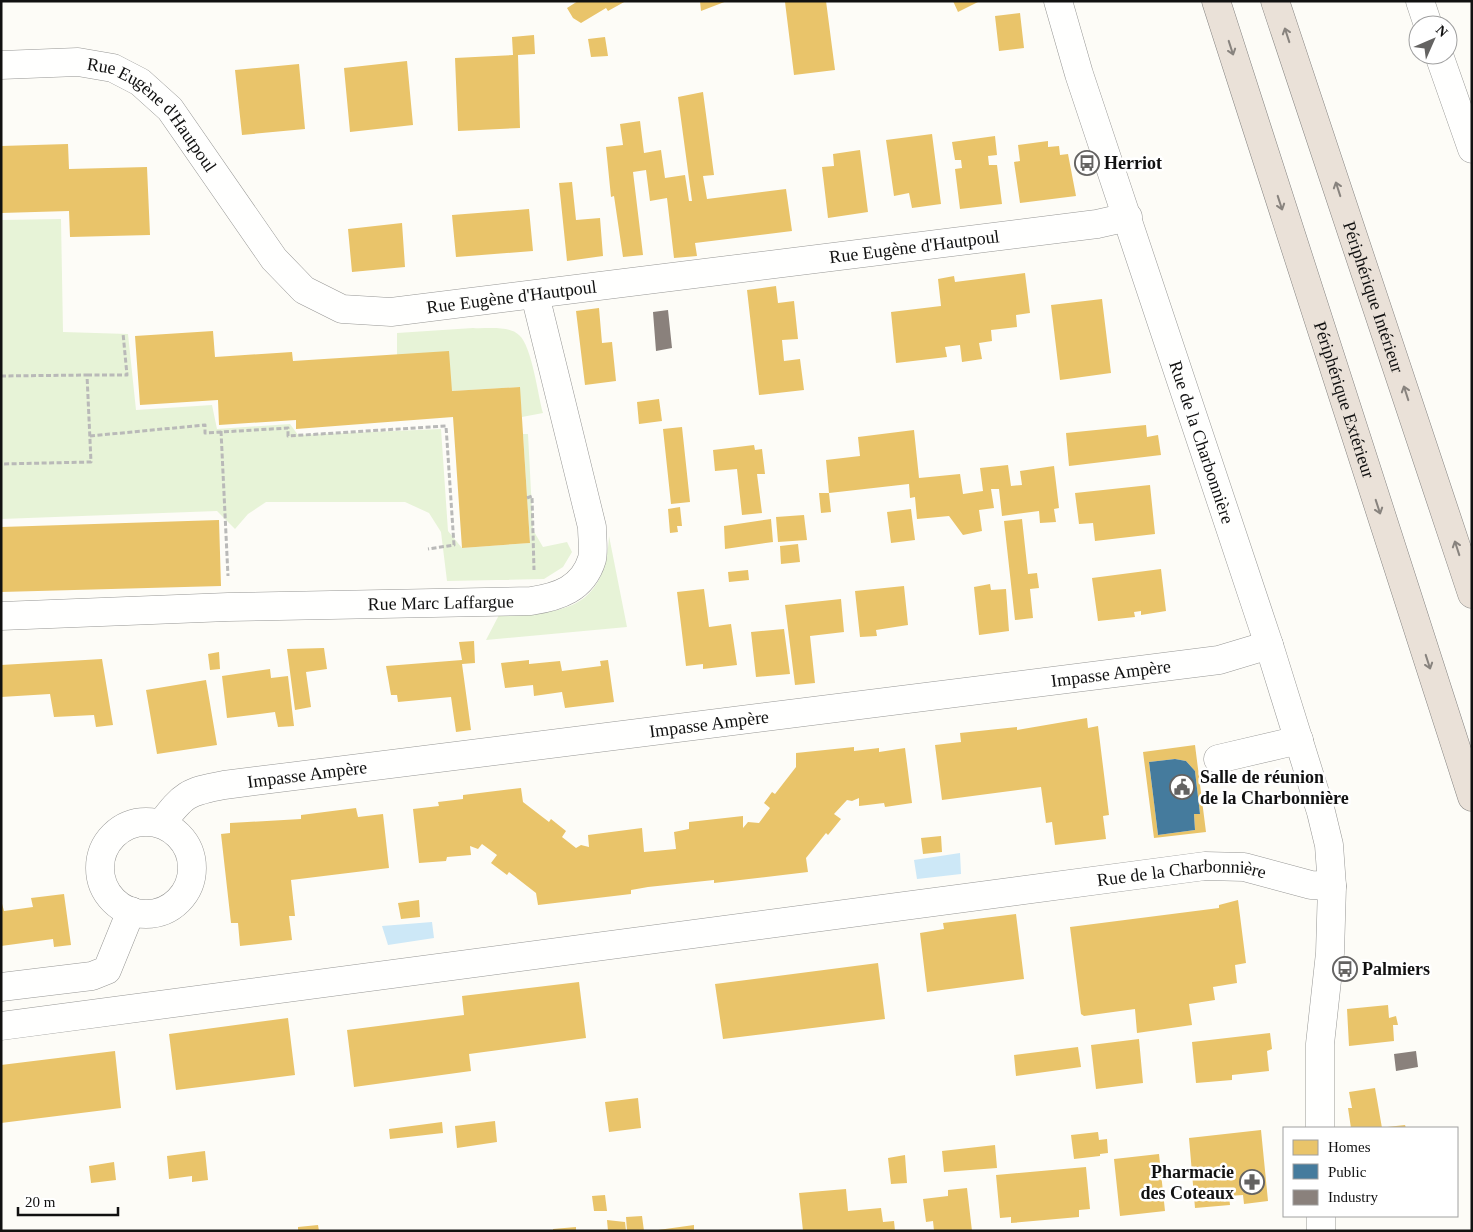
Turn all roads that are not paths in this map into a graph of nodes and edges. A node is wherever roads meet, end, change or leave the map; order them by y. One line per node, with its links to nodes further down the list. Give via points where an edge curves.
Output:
1 (1058, 1): 9 (street, Rue de la Charbonnière)
2 (1216, 1): 16 (highway, Périphérique Extérieur, one-way to 16)
3 (1275, 1): 11 (highway, Périphérique Intérieur, one-way to 3)
4 (1420, 1): 5 (street)
5 (1425, 15)
6 (1, 65): 10 (street, Rue Eugène d'Hautpoul, via 78,62 113,68 140,82 170,109 274,259 304,290 342,309 391,312)
7 (1443, 65): 8 (street)
8 (1472, 149)
9 (1128, 217): 10 (street, Rue Eugène d'Hautpoul, via 1097,224); 13 (street, Rue de la Charbonnière)
10 (535, 295): 12 (street, Rue Marc Laffargue, via 592,528 592,558 580,581 556,597 531,601 228,607)
11 (1472, 594)
12 (1, 616)
13 (1269, 645): 14 (street, Rue de la Charbonnière); 17 (street, Impasse Ampère, via 1218,660 224,785 196,790 179,801)
14 (1299, 740): 15 (street); 18 (street, Rue de la Charbonnière, via 1323,820)
15 (1218, 759)
16 (1472, 797)
17 (161, 824): 19 (street, via 135,822 123,828 112,836 101,859 103,885 119,906); 19 (street, via 183,839 193,863 188,889 170,908 151,913)
18 (1332, 886): 21 (street, Rue de la Charbonnière, via 1311,885 1244,867 1205,866); 22 (street, Rue de la Charbonnière, via 1330,952 1320,1044)
19 (131, 911): 20 (street, via 107,970 92,976)
20 (1, 986)
21 (1, 1026)
22 (1320, 1127)
23 (1321, 1217): 24 (street)
24 (1321, 1231)

